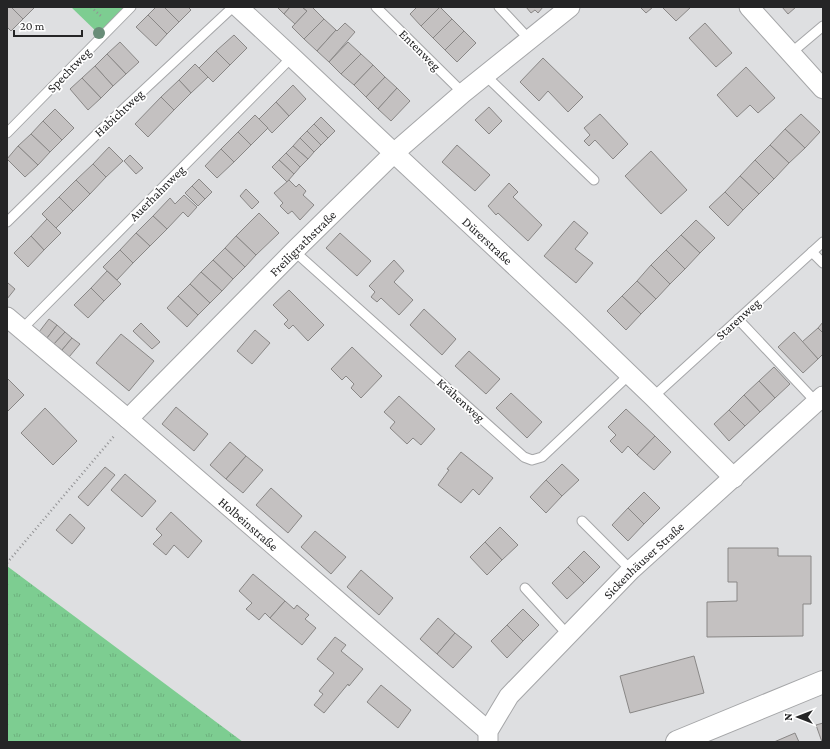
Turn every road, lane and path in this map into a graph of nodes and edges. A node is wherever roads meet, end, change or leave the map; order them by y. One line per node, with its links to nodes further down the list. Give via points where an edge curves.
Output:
1 (131, 7): 15 (lane, Spechtweg)
2 (233, 7): 18 (lane, Habichtweg)
3 (238, 7): 11 (street, Dürerstraße)
4 (376, 7): 14 (lane, Entenweg)
5 (499, 7): 9 (lane)
6 (570, 7): 9 (street, Freiligrathstraße)
7 (749, 7): 10 (street)
8 (823, 26): 10 (lane)
9 (529, 39): 12 (street, Freiligrathstraße)
10 (791, 53): 13 (street)
11 (292, 57): 16 (street, Dürerstraße); 25 (lane, Auerhahnweg)
12 (485, 75): 14 (street, Freiligrathstraße); 17 (lane)
13 (823, 89)
14 (463, 93): 16 (street, Freiligrathstraße)
15 (7, 133)
16 (394, 153): 20 (street, Freiligrathstraße); 26 (street, Dürerstraße)
17 (594, 180)
18 (7, 222)
19 (823, 242): 21 (lane, Starenweg)
20 (294, 251): 26 (lane, Krähenweg, via 524,456 532,460 542,456); 29 (street, Freiligrathstraße)
21 (812, 252): 22 (lane); 24 (lane, Starenweg)
22 (823, 263)
23 (7, 317): 25 (street, Holbeinstraße)
24 (738, 320): 27 (lane, Starenweg); 28 (lane)
25 (21, 330): 29 (street, Holbeinstraße)
26 (630, 374): 27 (street, Dürerstraße)
27 (653, 397): 30 (street, Dürerstraße)
28 (820, 399): 30 (street, Sickenhäuser Straße)
29 (128, 420): 32 (path); 37 (street, Holbeinstraße)
30 (734, 478): 33 (street, Sickenhäuser Straße)
31 (582, 521): 33 (lane)
32 (7, 563)
33 (631, 570): 35 (street, Sickenhäuser Straße)
34 (525, 588): 35 (lane)
35 (568, 635): 37 (street, Sickenhäuser Straße, via 509,696)
36 (823, 682): 38 (street)
37 (488, 737)
38 (677, 742)

